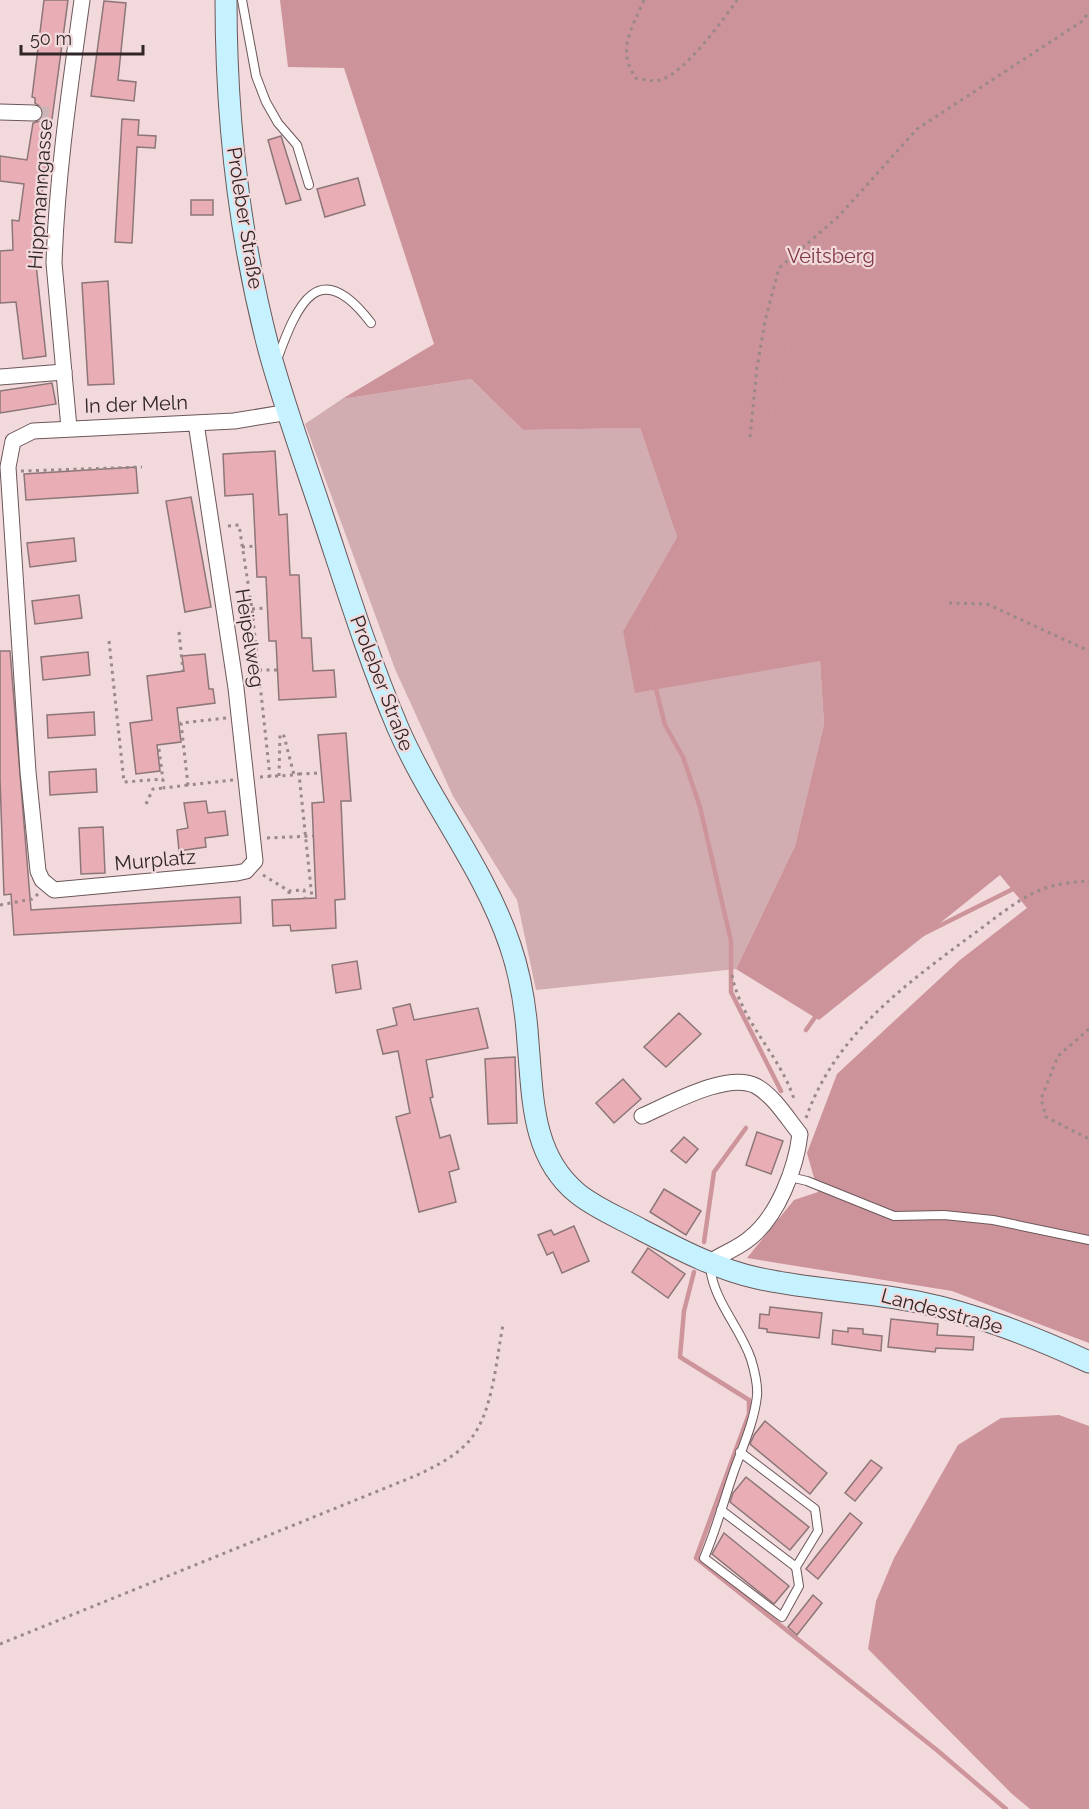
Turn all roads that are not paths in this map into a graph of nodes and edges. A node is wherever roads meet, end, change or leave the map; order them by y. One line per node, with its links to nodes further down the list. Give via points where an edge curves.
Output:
1 (82, 0): 9 (street, Hippmanngasse, via 59,115 54,262)
2 (226, 0): 8 (main road, Proleber Straße, via 229,96 239,196 258,305)
3 (242, 0): 6 (lane, via 249,48 266,102 297,145)
4 (0, 112): 5 (street)
5 (34, 113)
6 (309, 185)
7 (371, 323): 8 (lane, via 349,297 338,291 319,291 294,316)
8 (274, 367): 11 (main road, Proleber Straße)
9 (64, 372): 10 (street); 13 (street, Hippmanngasse)
10 (0, 376)
11 (289, 412): 12 (street, In der Meln); 19 (main road, Proleber Straße, via 358,622 398,728 423,781 470,860 508,940 519,974 534,1112 543,1146 577,1193)
12 (196, 423): 13 (street, In der Meln); 14 (street, Heipelweg, via 239,716 254,839)
13 (69, 428): 15 (street, In der Meln, via 19,436 13,441 8,466 38,871)
14 (253, 864): 15 (street, Murplatz, via 237,873)
15 (51, 888)
16 (642, 1116): 17 (street, via 721,1084 740,1082 755,1086 800,1134)
17 (790, 1177): 18 (lane, via 894,1216 944,1215 993,1220); 19 (street, via 751,1238)
18 (1089, 1240)
19 (710, 1262): 20 (main road, Proleber Straße); 22 (lane, via 717,1293 751,1359 757,1392 754,1416)
20 (754, 1278): 21 (main road, Landesstraße, via 923,1302 1010,1329)
21 (1089, 1362)
22 (740, 1452): 23 (lane); 24 (lane, via 815,1509 818,1532)
23 (721, 1510): 24 (lane); 24 (lane, via 704,1558 782,1617 799,1587)
24 (796, 1567)

